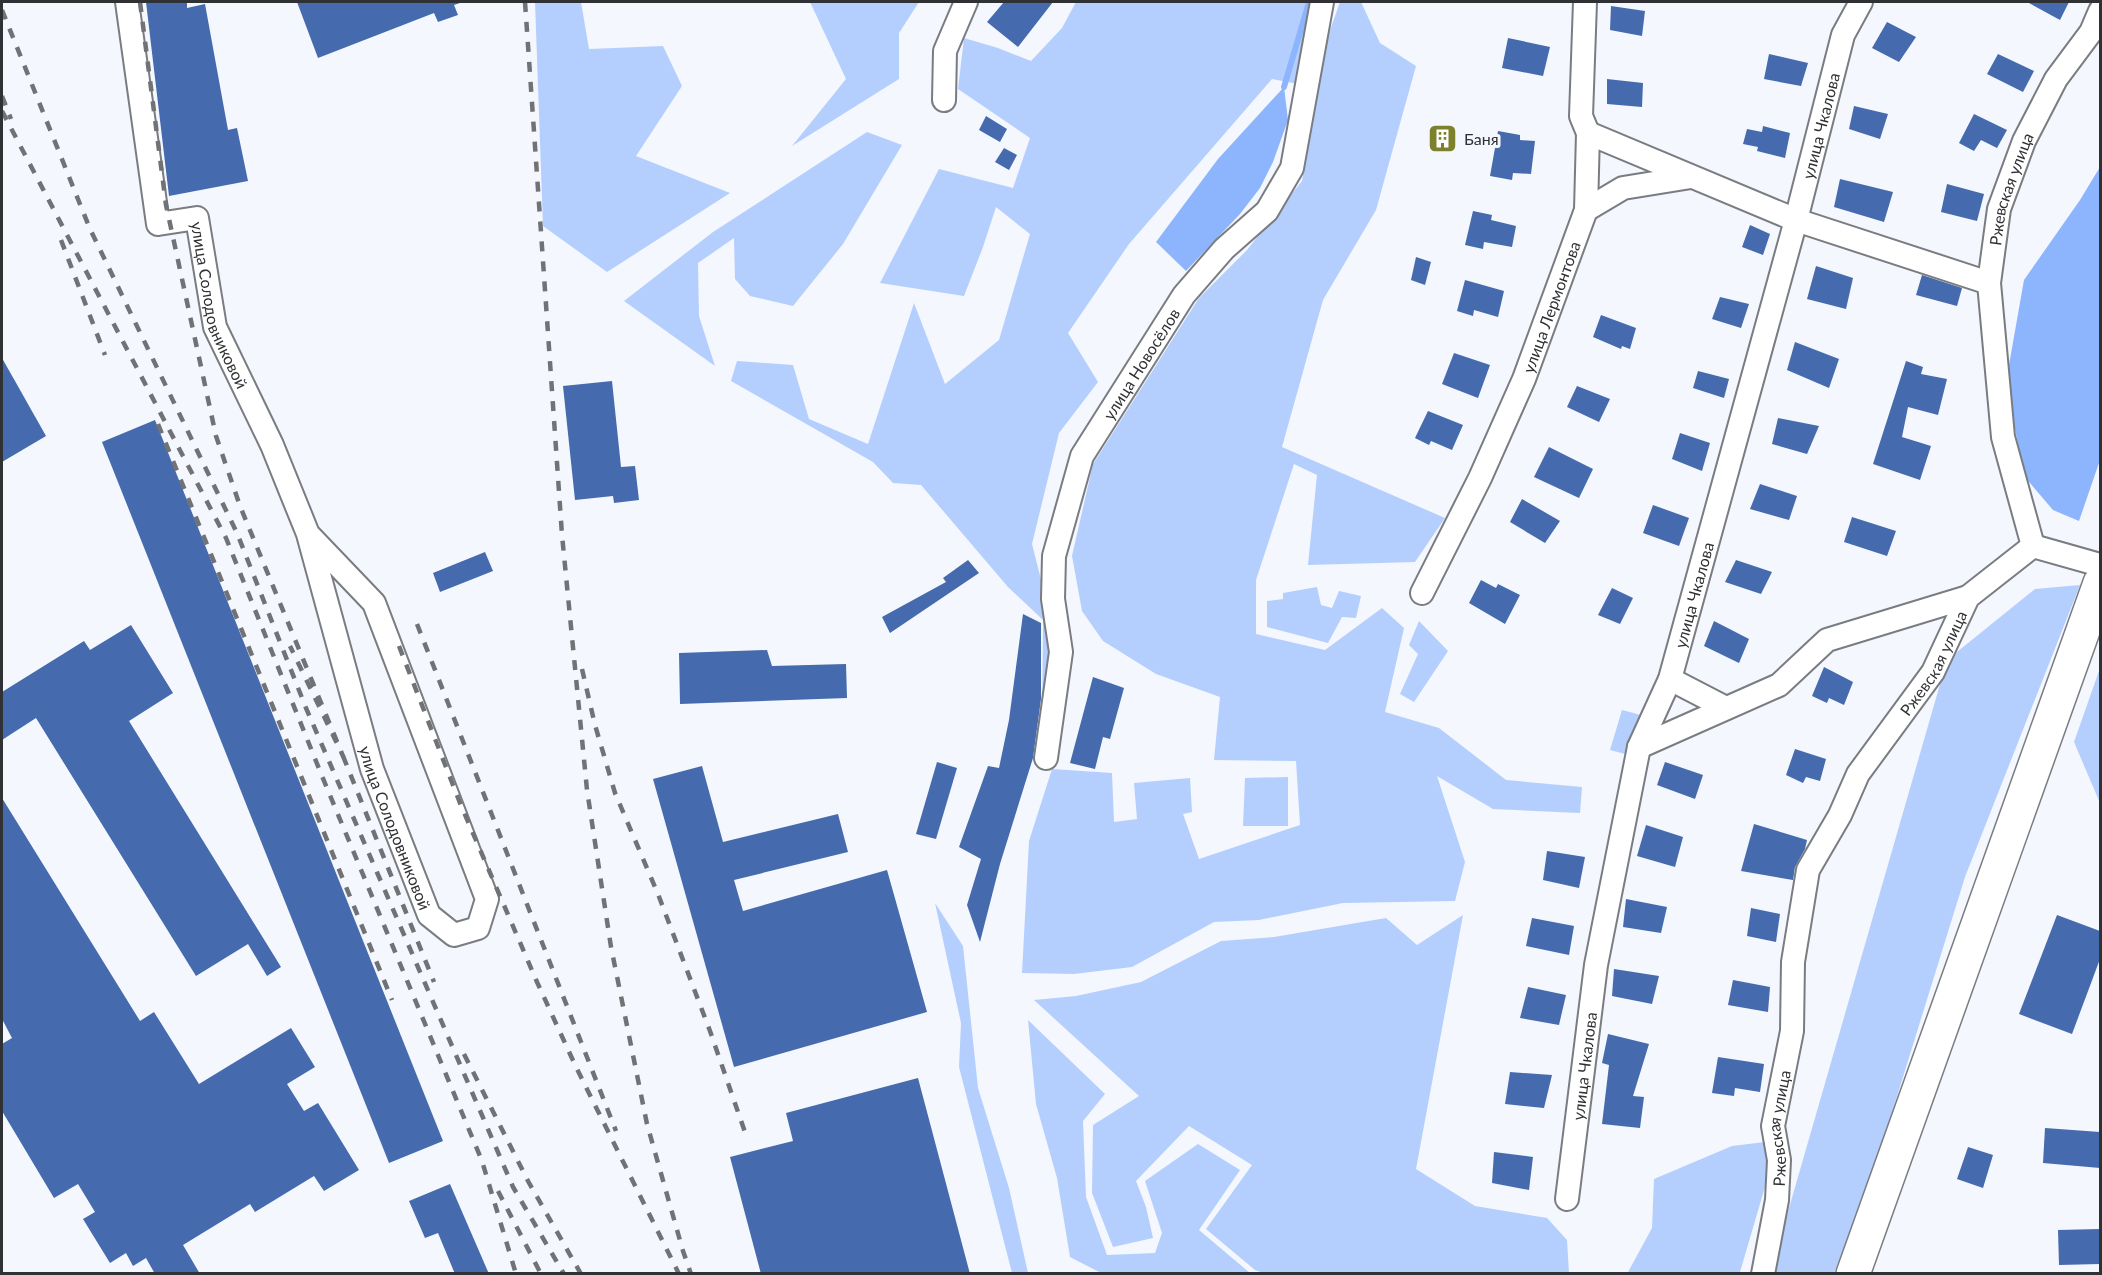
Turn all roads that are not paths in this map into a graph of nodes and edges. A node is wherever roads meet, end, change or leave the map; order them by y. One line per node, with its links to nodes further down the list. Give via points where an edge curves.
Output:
1 (127, 2): 13 (street, улица Солодовниковой, via 158,224 197,218 215,327 272,445)
2 (966, 2): 7 (street, via 945,51)
3 (1322, 2): 22 (street, улица Новосёлов, via 1292,168 1267,211 1224,249 1184,296 1082,456 1054,556 1053,599 1061,652)
4 (1585, 2): 8 (street, улица Лермонтова, via 1581,116)
5 (1861, 2): 11 (street, улица Чкалова, via 1843,35)
6 (2100, 11): 12 (street, Ржевская улица, via 2091,32 2056,79 2024,141 1999,209)
7 (944, 100)
8 (1588, 134): 9 (street); 10 (street, улица Лермонтова)
9 (1693, 177): 10 (street, via 1623,188); 11 (street)
10 (1586, 210): 17 (street, улица Лермонтова, via 1524,379)
11 (1796, 220): 12 (street); 19 (street, улица Чкалова)
12 (1989, 283): 14 (street, Ржевская улица, via 2003,437)
13 (308, 534): 13 (street, улица Солодовниковой, via 374,603 487,899 478,928 454,935 429,915 372,769)
14 (2033, 546): 15 (street); 18 (street, Ржевская улица)
15 (2100, 565)
16 (2100, 583): 25 (main road)
17 (1422, 593)
18 (1968, 597): 20 (street, via 1827,640 1779,685); 24 (street, Ржевская улица, via 1933,672 1858,774 1808,870 1792,962 1791,1031 1773,1126 1779,1160 1777,1200)
19 (1670, 679): 20 (street); 21 (street, улица Чкалова)
20 (1726, 708): 21 (street)
21 (1639, 747): 23 (street, улица Чкалова, via 1596,965)
22 (1046, 758)
23 (1566, 1198)
24 (1763, 1274)
25 (1853, 1274)

